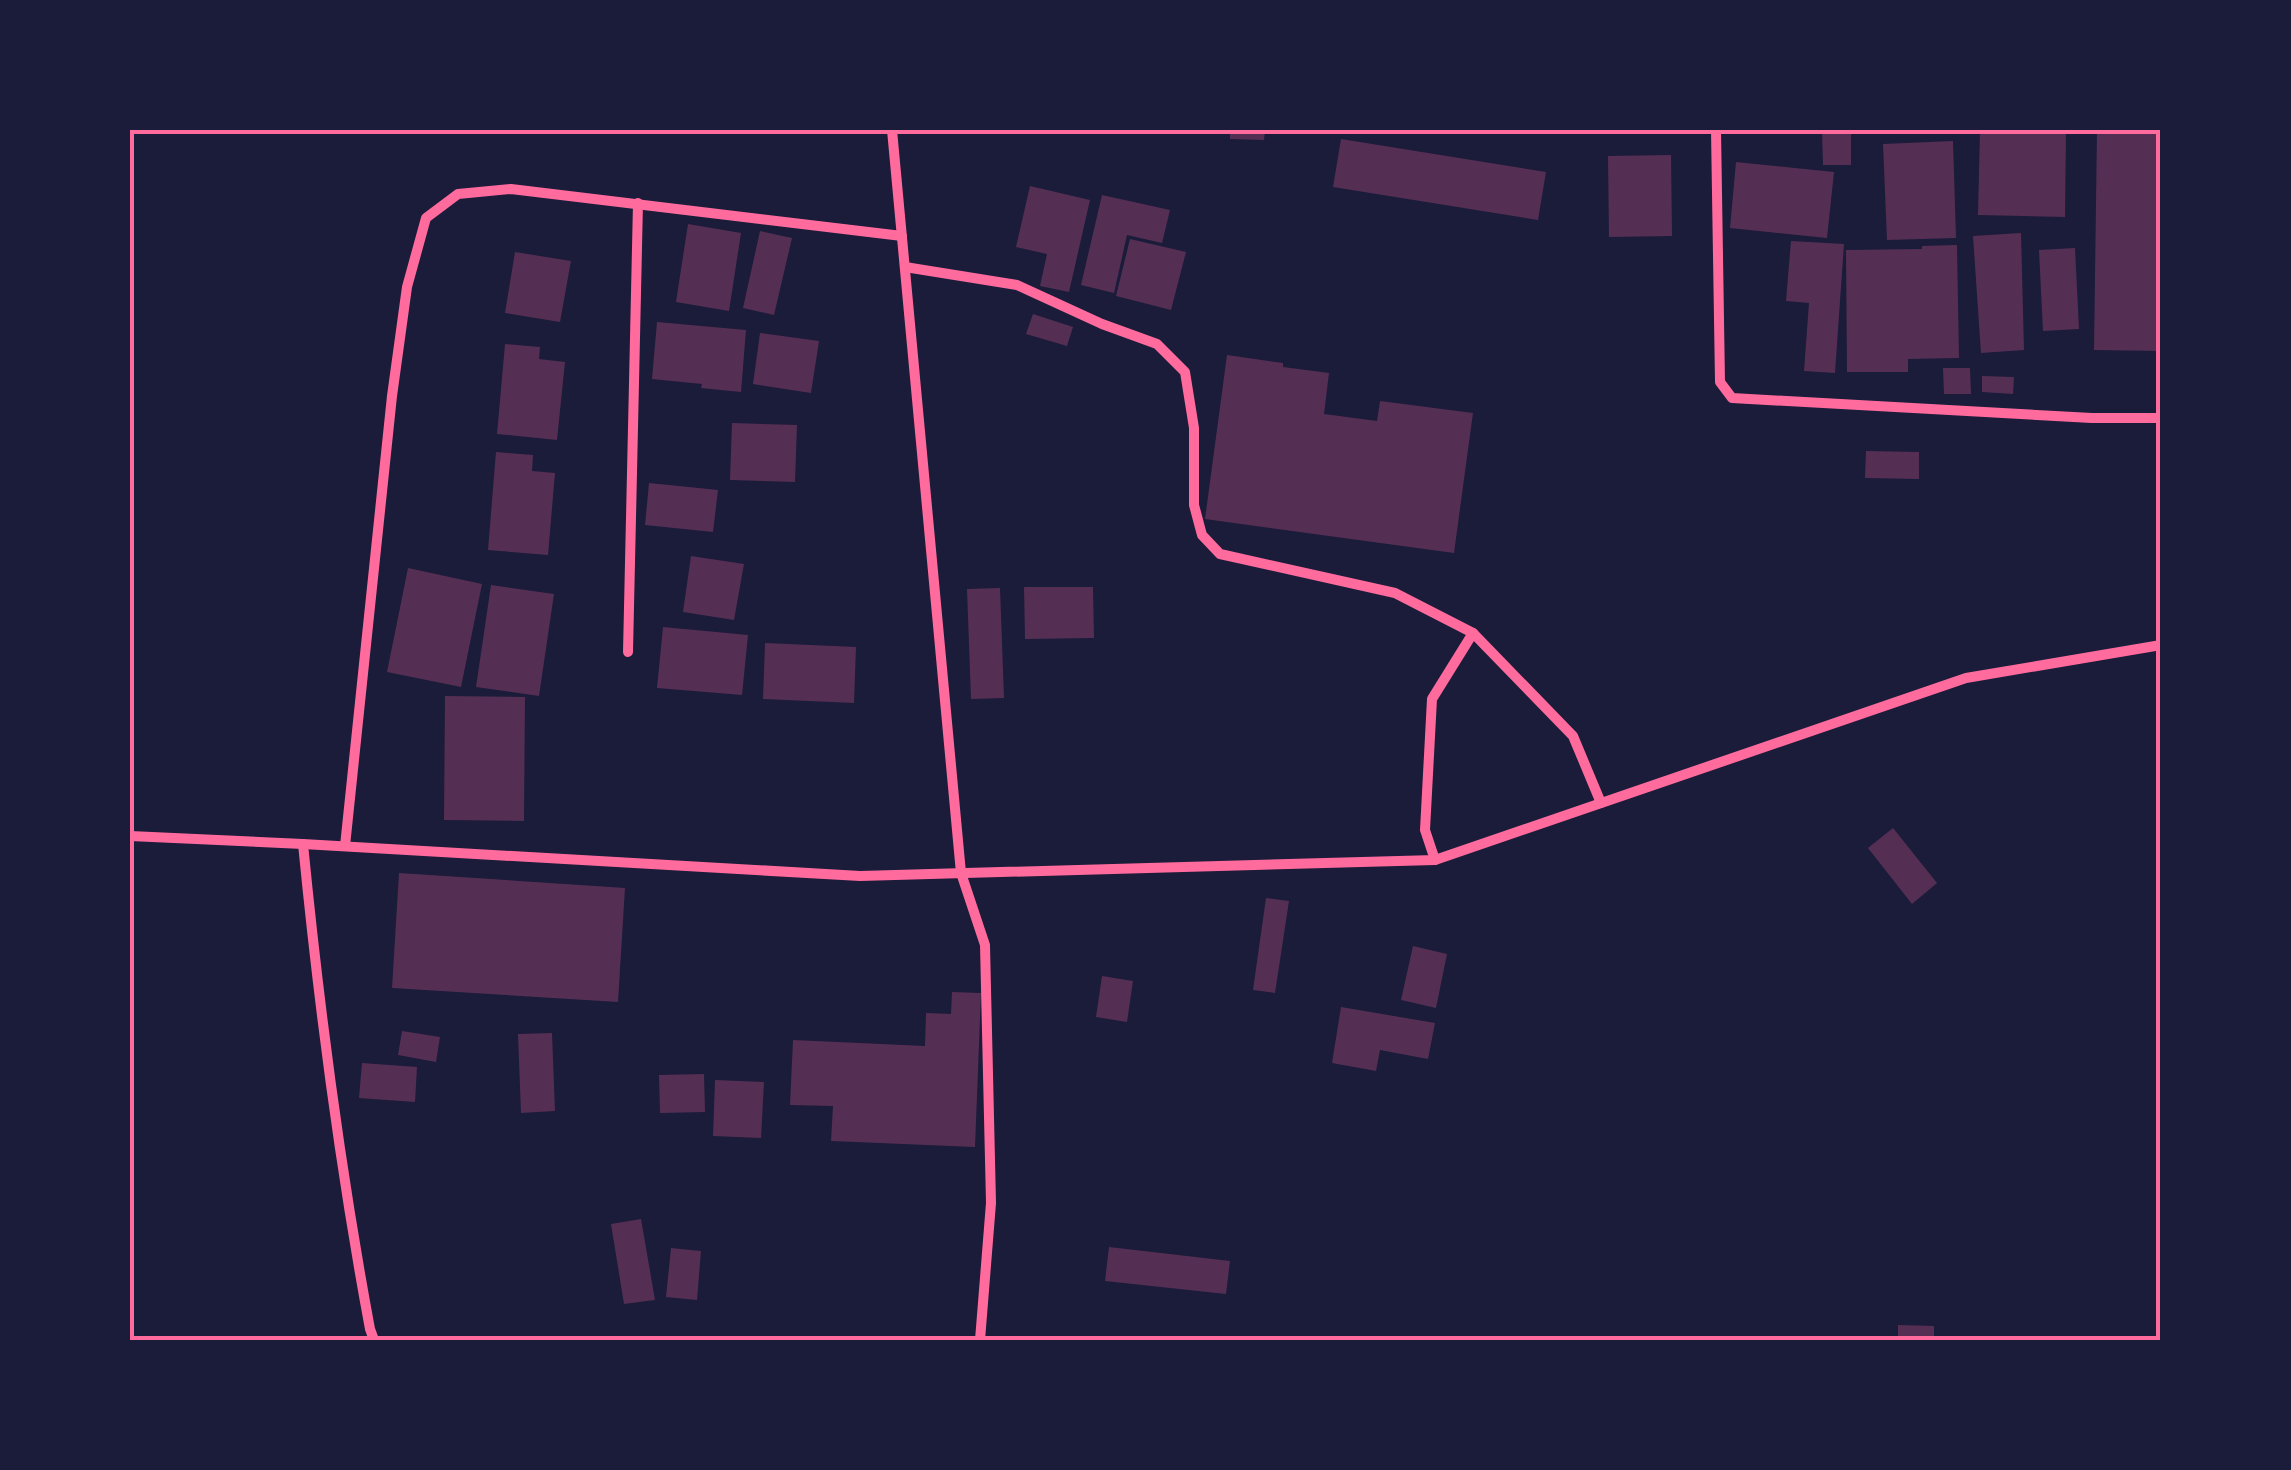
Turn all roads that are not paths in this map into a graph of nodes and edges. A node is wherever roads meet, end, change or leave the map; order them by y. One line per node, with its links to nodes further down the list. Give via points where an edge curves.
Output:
1 (892, 130): 4 (street)
2 (1716, 130): 6 (street, via 1720,382 1732,398)
3 (638, 204): 4 (street); 9 (street); 13 (street, via 511,188 458,194 426,218 407,287 392,396)
4 (902, 236): 5 (street)
5 (905, 266): 7 (street, via 1017,286 1158,344 1185,372 1194,428 1194,505 1202,535 1220,554 1396,594); 15 (street)
6 (2161, 418)
7 (1473, 633): 10 (street, via 1573,736); 14 (street, via 1432,700 1425,830)
8 (2161, 644): 10 (street, via 1966,678)
9 (628, 652)
10 (1601, 803): 14 (street)
11 (130, 836): 12 (street)
12 (303, 844): 13 (street); 16 (street, via 348,1207)
13 (345, 846): 15 (street, via 860,876)
14 (1435, 860): 15 (street)
15 (961, 873): 17 (street, via 985,945 991,1203)
16 (374, 1340)
17 (980, 1340)

